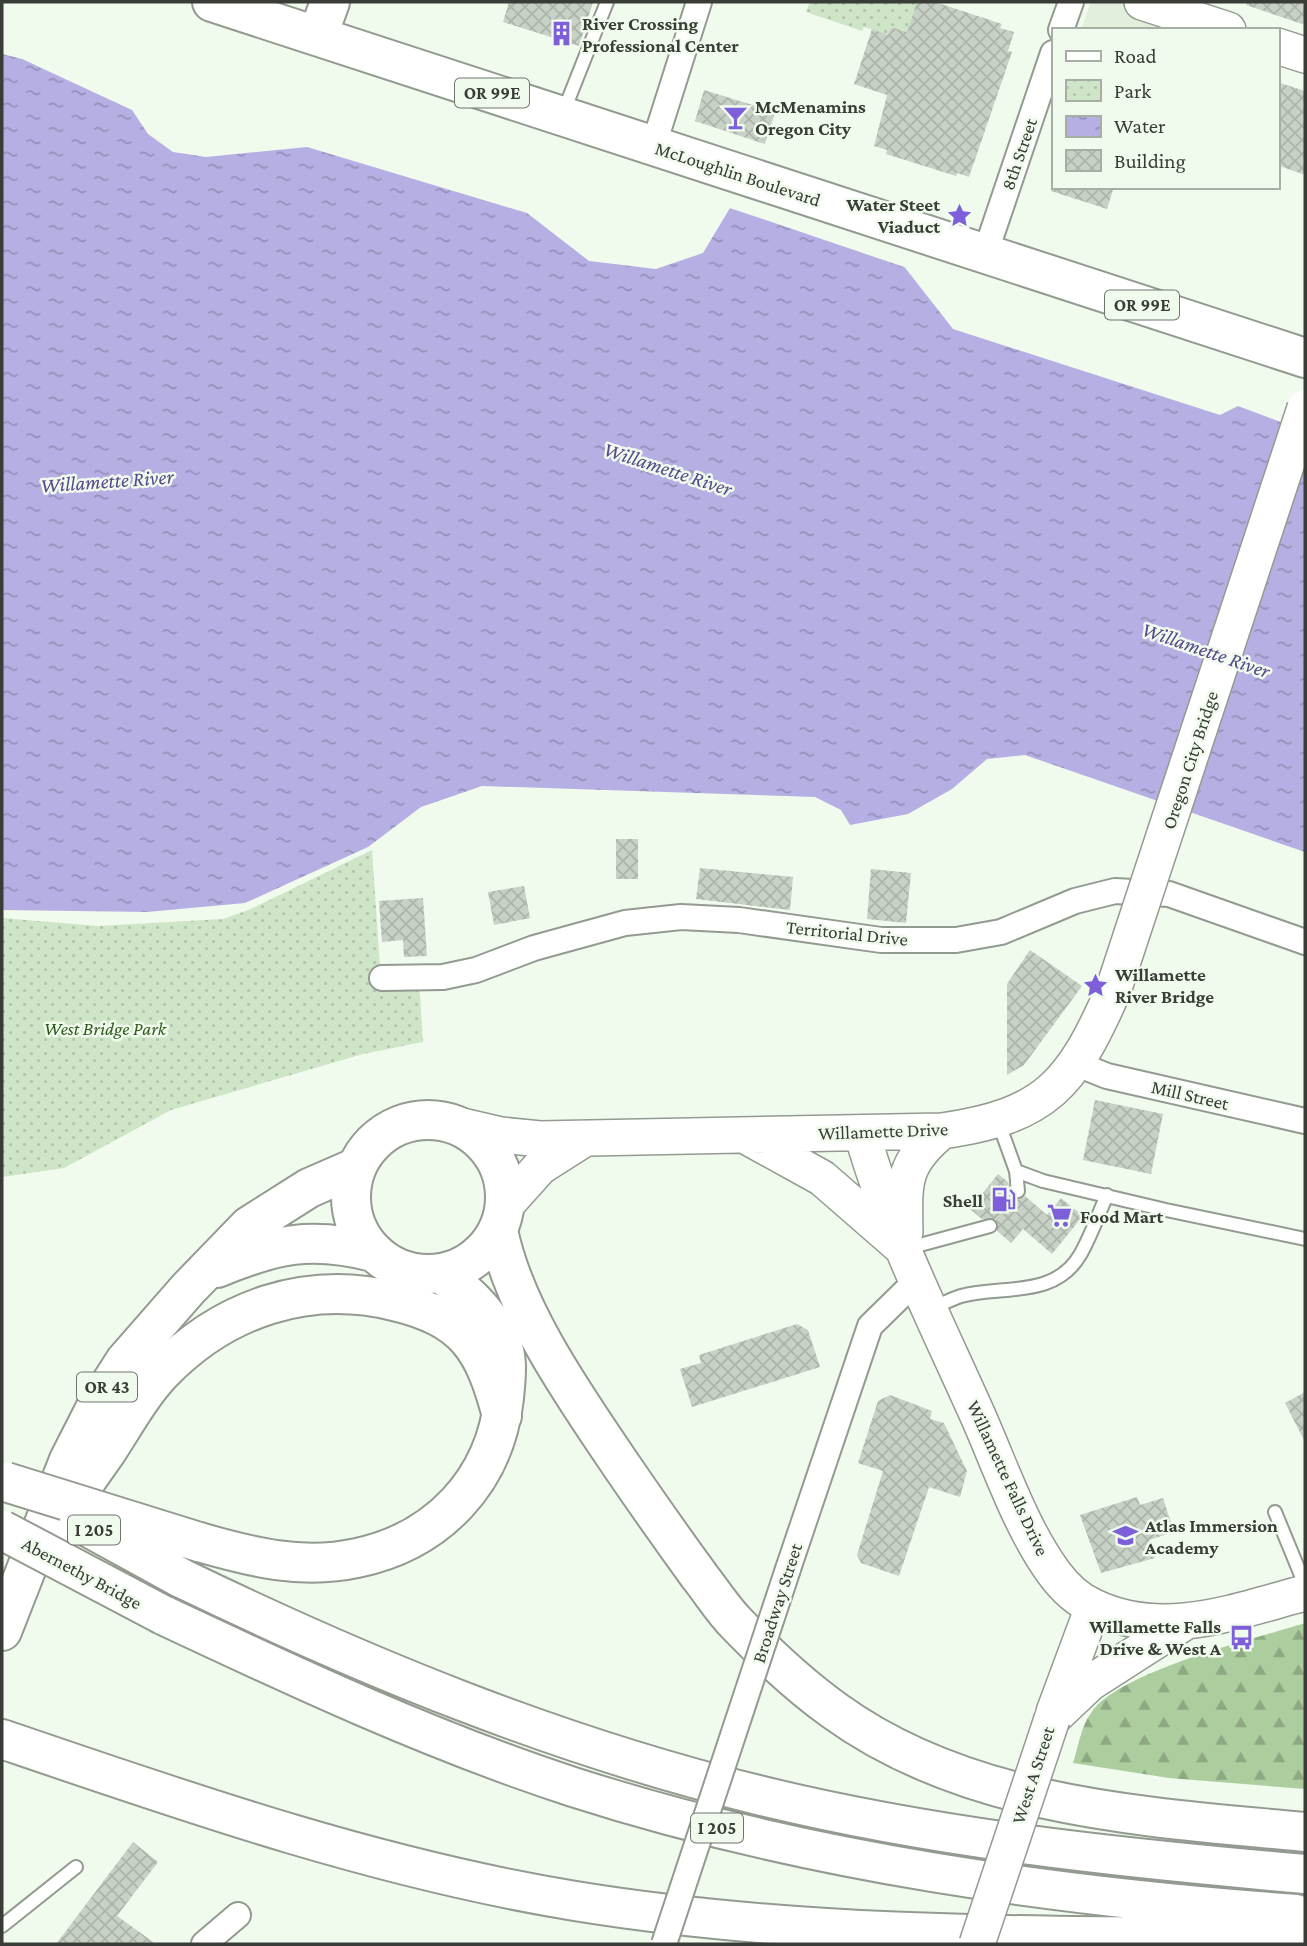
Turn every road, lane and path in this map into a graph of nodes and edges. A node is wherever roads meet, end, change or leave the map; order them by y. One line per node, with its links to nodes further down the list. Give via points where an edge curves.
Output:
1 (212, 2): 6 (main road, McLoughlin Boulevard / OR 99E)
2 (607, 2): 12 (lane)
3 (699, 2): 13 (street)
4 (1070, 2): 7 (street)
5 (1142, 2): 8 (main road)
6 (324, 18): 12 (main road, McLoughlin Boulevard / OR 99E)
7 (1062, 28)
8 (1222, 28)
9 (1279, 47): 10 (main road)
10 (1305, 55)
11 (1052, 56): 14 (street, 8th Street)
12 (562, 117): 13 (main road, McLoughlin Boulevard / OR 99E)
13 (660, 149): 14 (main road, McLoughlin Boulevard / OR 99E)
14 (985, 254): 15 (main road, McLoughlin Boulevard / OR 99E)
15 (1302, 354)
16 (1305, 408): 19 (main road, Oregon City Bridge / OR 43, bridge)
17 (1305, 942): 18 (street, Territorial Drive, via 1169,894 1115,891 1074,901 1001,932 956,940 881,940 739,920 681,917 625,923 443,977)
18 (382, 978)
19 (1113, 991): 20 (main road, Willamette Drive / OR 43)
20 (1077, 1064): 21 (main road, Willamette Drive / OR 43, via 1042,1099); 22 (street, Mill Street, via 1107,1076)
21 (997, 1121): 24 (main road, Willamette Drive / OR 43); 29 (lane)
22 (1305, 1121)
23 (458, 1125): 27 (main road, Willamette Drive / OR 43, via 540,1139); 28 (main road, OR 43, via 434,1119 398,1126 368,1147); 32 (main road, OR 43, via 480,1139 495,1158 504,1181)
24 (942, 1131): 25 (main road, Willamette Drive / OR 43); 38 (main road, via 922,1147 908,1169 904,1187)
25 (862, 1133): 26 (main road, Willamette Drive / OR 43); 38 (main road, Willamette Falls Drive, via 872,1169)
26 (746, 1135): 27 (main road, Willamette Drive / OR 43); 38 (main road, via 822,1178)
27 (587, 1137): 32 (main road, via 540,1167)
28 (355, 1168): 35 (main road, OR 43, via 350,1190 352,1213 359,1234); 36 (main road, OR 43, via 309,1188 249,1226)
29 (1016, 1171): 30 (lane); 31 (lane)
30 (1018, 1191)
31 (1107, 1195): 34 (lane); 38 (lane, via 1079,1256 1063,1275 1042,1285 961,1296)
32 (502, 1218): 37 (main road, via 485,1251 465,1266); 51 (main road, via 504,1260 515,1289 594,1425 662,1526 735,1623 836,1712 938,1766 989,1784 1138,1815)
33 (990, 1226): 38 (lane)
34 (1305, 1239)
35 (373, 1252): 36 (main road, OR 43, via 341,1244 282,1244); 37 (main road, OR 43, via 393,1266 417,1274)
36 (208, 1272): 43 (main road, OR 43, via 142,1340 108,1385 69,1460)
37 (442, 1274): 39 (main road, via 472,1297 499,1335 508,1363)
38 (918, 1279): 46 (main road, Willamette Falls Drive, via 1046,1561 1065,1587); 59 (street, Broadway Street, bridge, via 870,1326)
39 (502, 1416): 40 (main road, bridge, via 488,1460 470,1490 428,1530 357,1558 314,1563 261,1559); 43 (main road, via 491,1373 470,1340 450,1322 419,1308 355,1293 313,1293 273,1301 221,1324 160,1374)
40 (4, 1481): 53 (main road, I 205, bridge, via 181,1578 339,1652 476,1708 604,1752 760,1796 962,1835 1150,1860)
41 (1275, 1513): 44 (lane)
42 (2, 1530): 54 (main road, Abernethy Bridge / I 205, bridge, via 163,1615 393,1720 572,1786 747,1836 919,1870 1049,1890)
43 (28, 1565): 48 (main road, OR 43)
44 (1305, 1585)
45 (1305, 1592): 47 (main road, Willamette Falls Drive)
46 (1093, 1607): 47 (main road, Willamette Falls Drive, via 1136,1620); 49 (main road, West A Street)
47 (1185, 1622): 49 (main road, via 1090,1683)
48 (2, 1631)
49 (1052, 1719): 60 (main road, West A Street, bridge)
50 (2, 1738): 56 (main road, via 370,1856 506,1888 634,1909 851,1929 1021,1935 1267,1937)
51 (1305, 1832)
52 (76, 1867): 57 (lane)
53 (1305, 1874)
54 (1305, 1914)
55 (238, 1915): 58 (street)
56 (1305, 1924)
57 (2, 1926)
58 (204, 1944)
59 (664, 1944)
60 (977, 1944)

